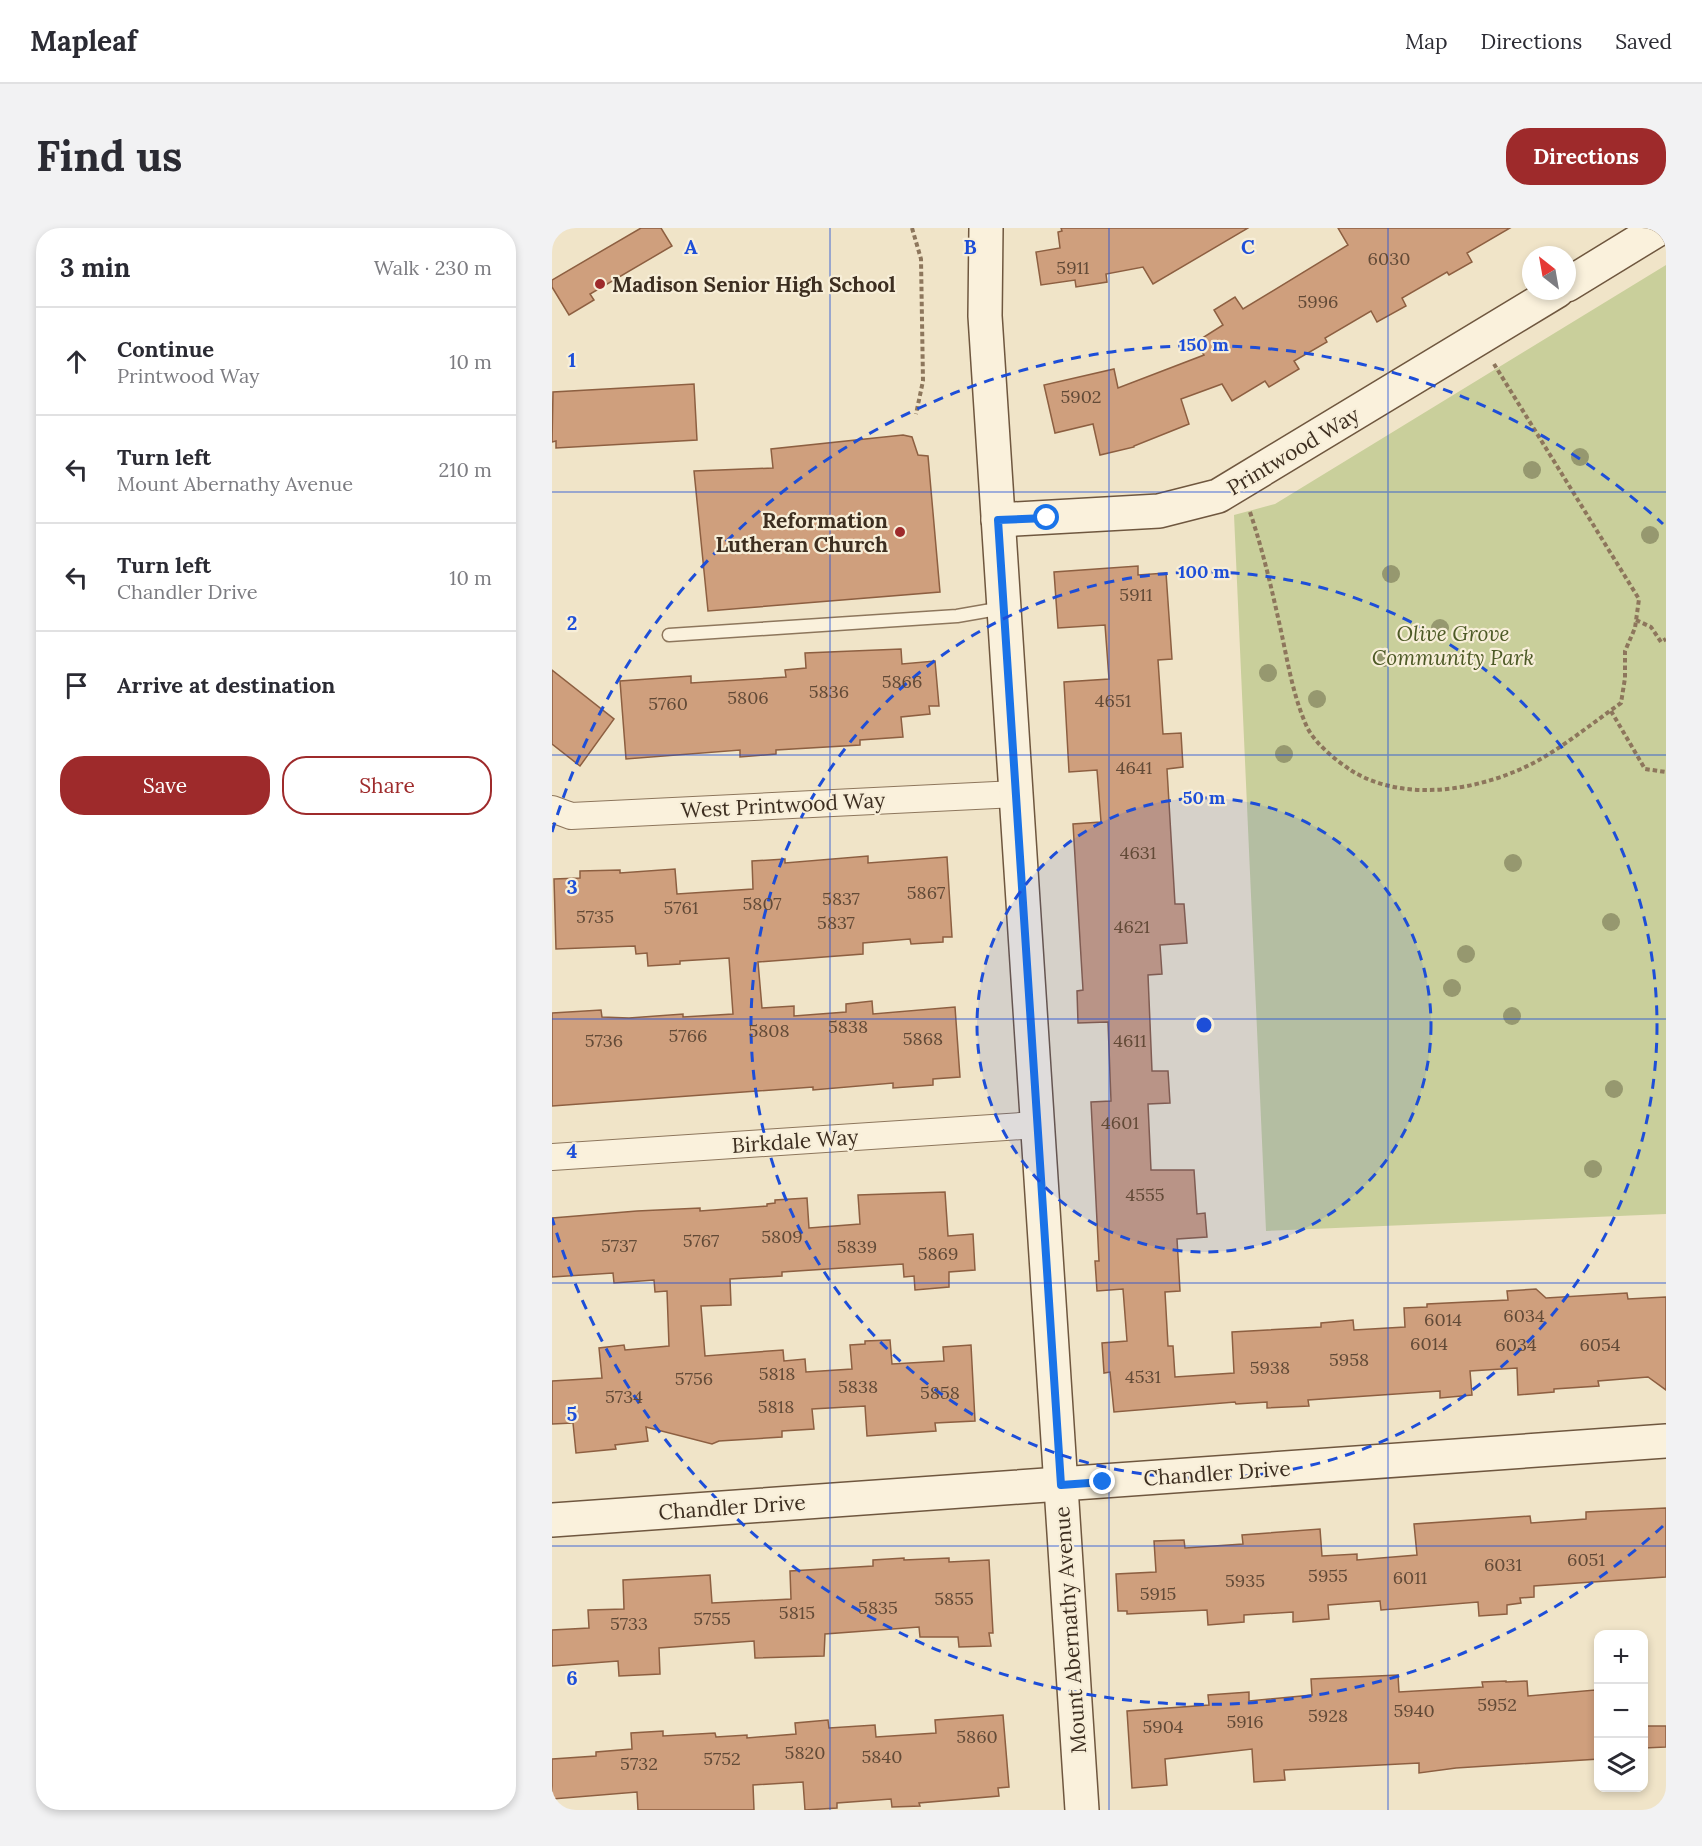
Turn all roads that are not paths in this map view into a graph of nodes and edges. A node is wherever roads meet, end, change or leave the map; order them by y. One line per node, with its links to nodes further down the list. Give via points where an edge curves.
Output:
1 (987, 228): 5 (street, Mount Abernathy Avenue, via 985,316)
2 (1660, 228): 3 (street)
3 (1576, 279)
4 (1542, 300): 5 (street, Printwood Way, via 1218,496 1159,511)
5 (998, 520): 6 (street, Mount Abernathy Avenue)
6 (1004, 608): 7 (lane, via 957,615); 8 (street, Mount Abernathy Avenue)
7 (669, 635)
8 (1016, 794): 9 (street, West Printwood Way, via 572,816); 10 (street, Mount Abernathy Avenue)
9 (552, 809)
10 (1037, 1125): 11 (street, Birkdale Way); 13 (street, Mount Abernathy Avenue)
11 (552, 1157)
12 (1666, 1441): 13 (street, Chandler Drive)
13 (1061, 1485): 14 (street, Chandler Drive); 15 (street, Mount Abernathy Avenue)
14 (552, 1520)
15 (1082, 1810)

